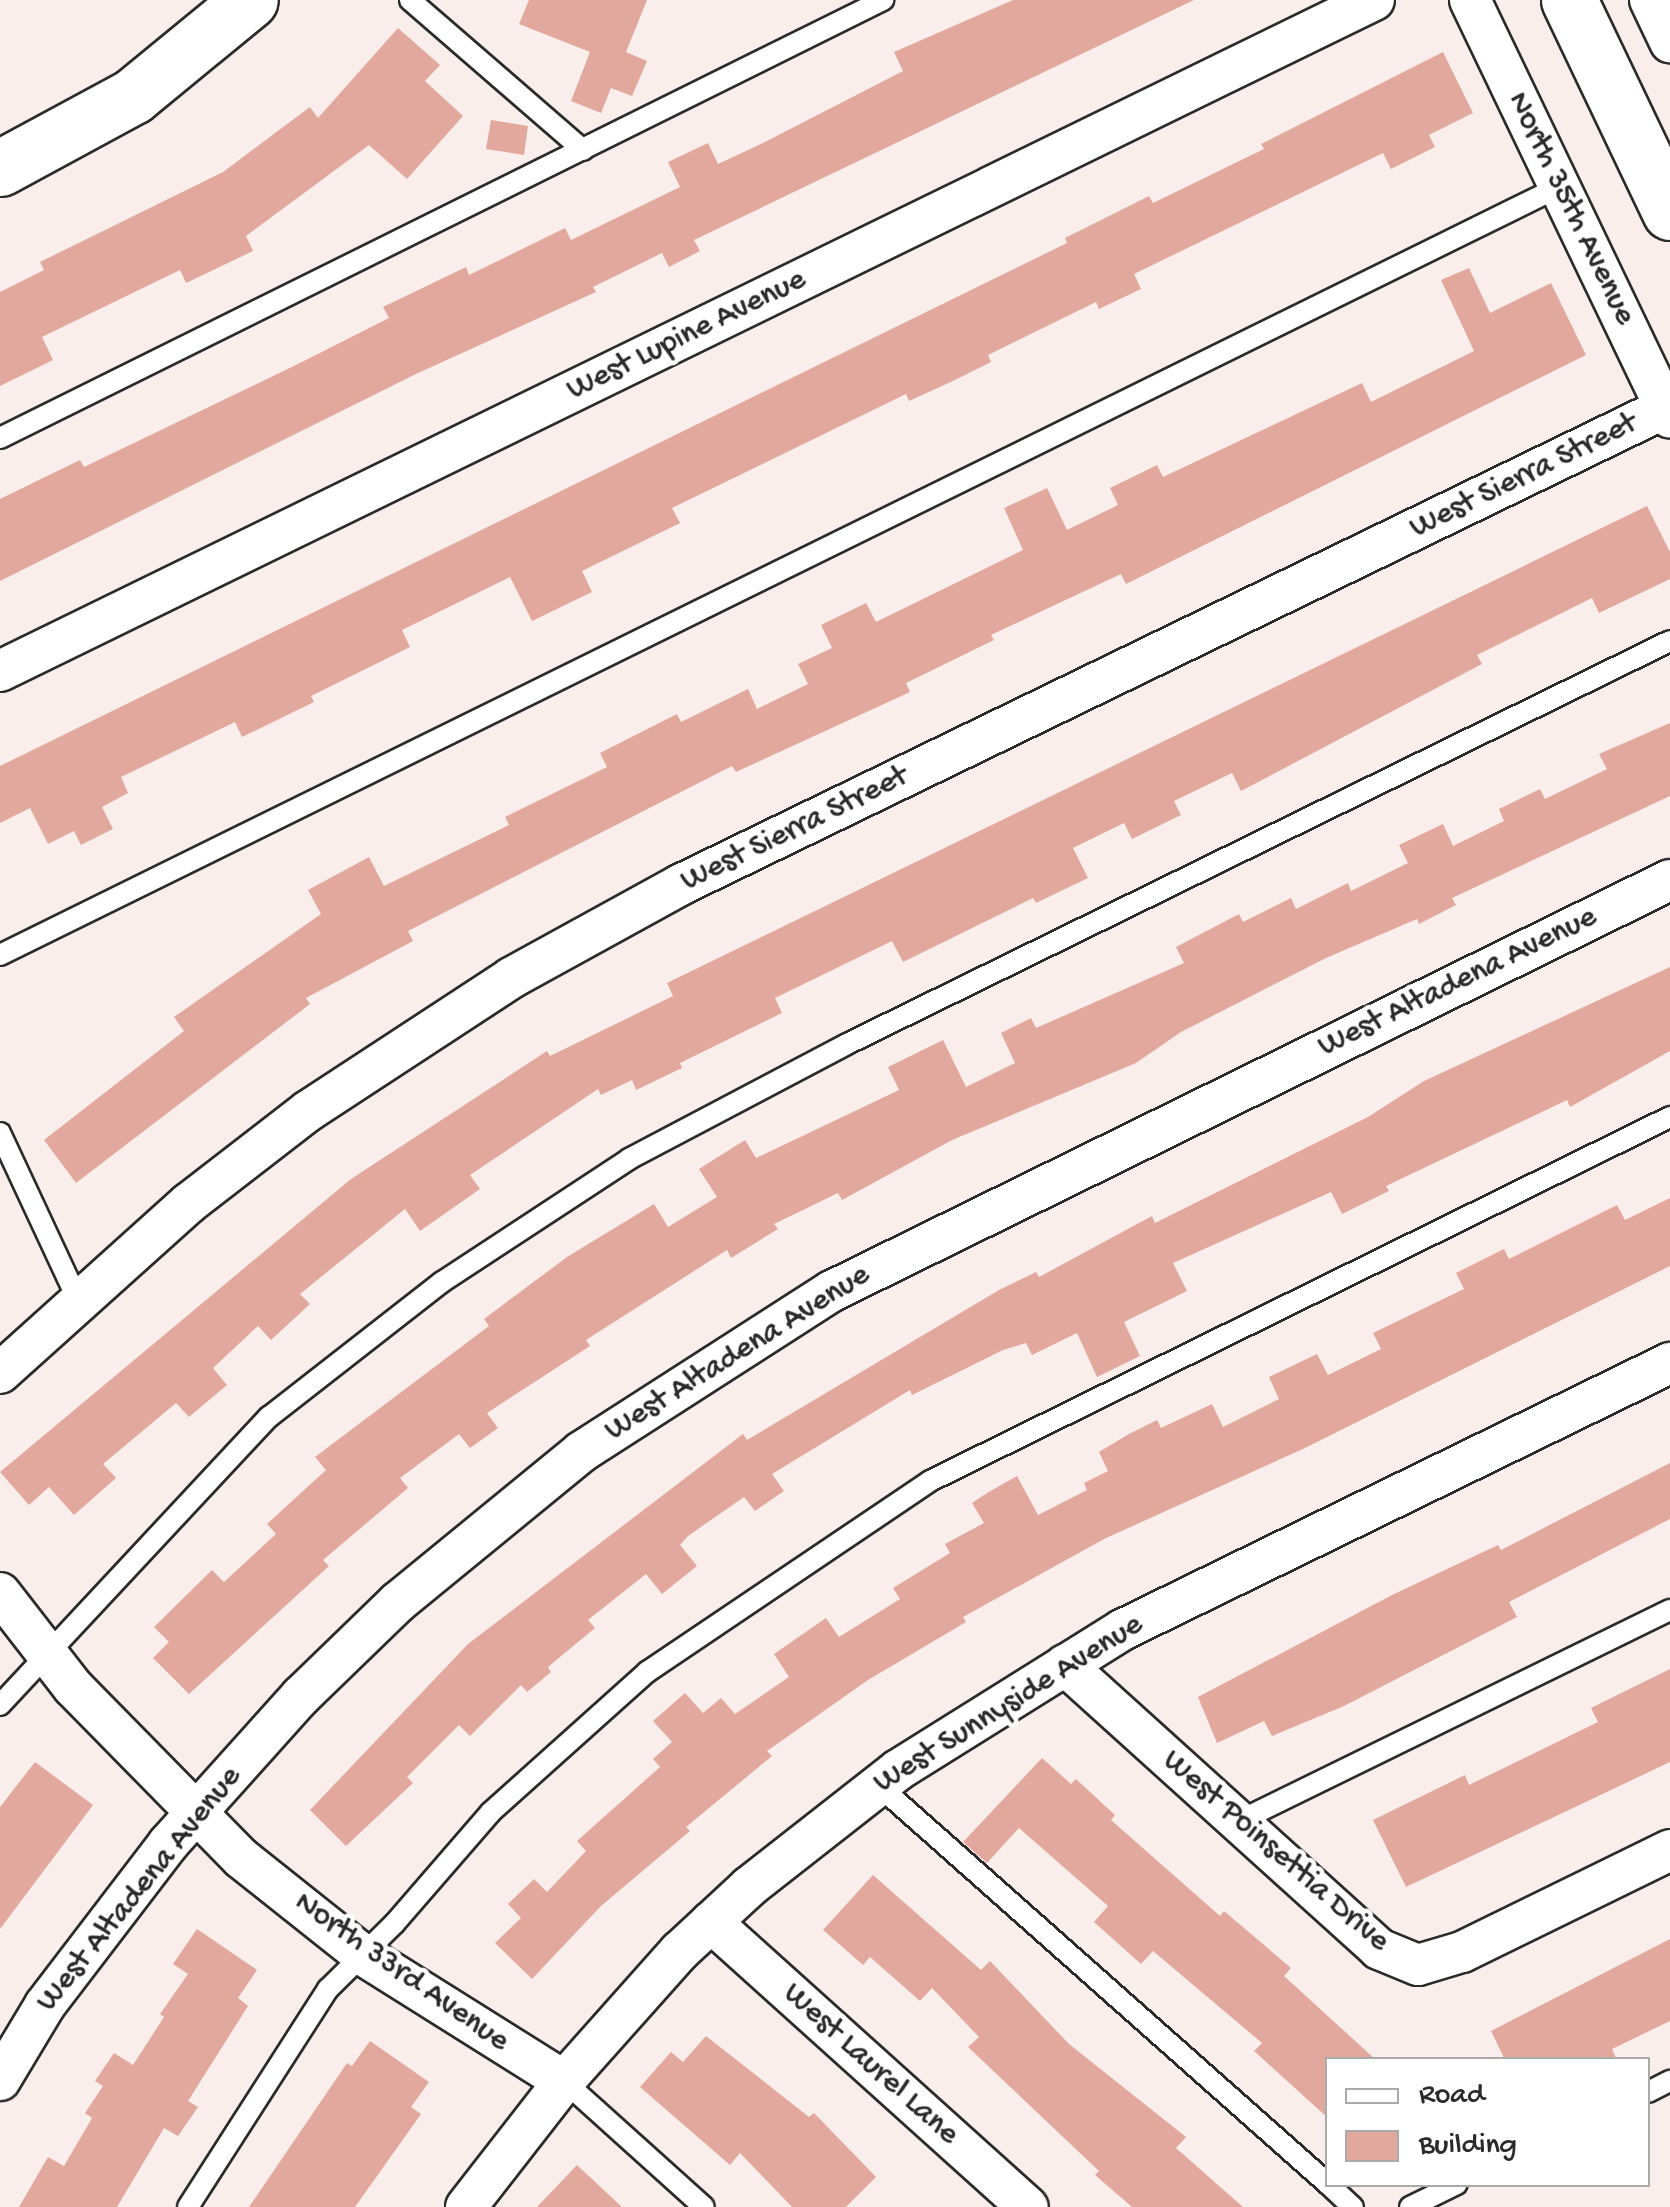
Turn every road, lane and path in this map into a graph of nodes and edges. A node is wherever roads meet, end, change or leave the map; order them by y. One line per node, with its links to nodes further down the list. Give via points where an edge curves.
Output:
1 (250, 0): 10 (street, via 133,96)
2 (410, 0): 9 (lane)
3 (884, 0): 9 (lane)
4 (1374, 0): 16 (street, West Lupine Avenue)
5 (1470, 0): 11 (street, North 35th Avenue)
6 (1569, 0): 12 (street)
7 (1650, 0): 8 (street)
8 (1670, 42)
9 (583, 150): 14 (lane)
10 (0, 168)
11 (1559, 187): 13 (street, North 35th Avenue); 18 (lane)
12 (1670, 212)
13 (1668, 413): 21 (street, West Sierra Street, via 680,885 512,978 308,1111)
14 (0, 438)
15 (1670, 642): 26 (lane, via 847,1044 629,1159 442,1282 269,1417)
16 (0, 672)
17 (1670, 880): 30 (street, West Altadena Avenue, via 832,1290 685,1380 581,1452 398,1602)
18 (0, 954)
19 (1670, 1118): 34 (lane, via 930,1482 833,1541 647,1672 491,1812)
20 (0, 1133): 21 (lane)
21 (78, 1300): 23 (street, West Sierra Street)
22 (1670, 1364): 27 (street, West Sunnyside Avenue, via 1122,1630)
23 (0, 1373)
24 (0, 1593): 26 (street, North 33rd Avenue)
25 (1670, 1610): 31 (lane)
26 (46, 1655): 28 (lane); 30 (street, North 33rd Avenue)
27 (1065, 1664): 29 (street, West Sunnyside Avenue); 31 (street, West Poinsettia Drive)
28 (0, 1705)
29 (878, 1785): 33 (street, West Sunnyside Avenue); 37 (lane)
30 (194, 1814): 34 (street, North 33rd Avenue); 35 (street, West Altadena Avenue, via 45,2005)
31 (1239, 1822): 32 (street, West Poinsettia Drive, via 1379,1949 1418,1966 1462,1952)
32 (1670, 1850)
33 (711, 1922): 36 (street, West Sunnyside Avenue); 43 (street, West Laurel Lane)
34 (363, 1956): 36 (street, North 33rd Avenue); 40 (lane, via 328,1988)
35 (0, 2080)
36 (564, 2081): 41 (street, West Sunnyside Avenue); 42 (lane)
37 (1325, 2181)
38 (1331, 2187): 44 (lane)
39 (1450, 2187): 45 (lane)
40 (188, 2207)
41 (466, 2207)
42 (704, 2207)
43 (1028, 2207)
44 (1353, 2207)
45 (1410, 2207)

